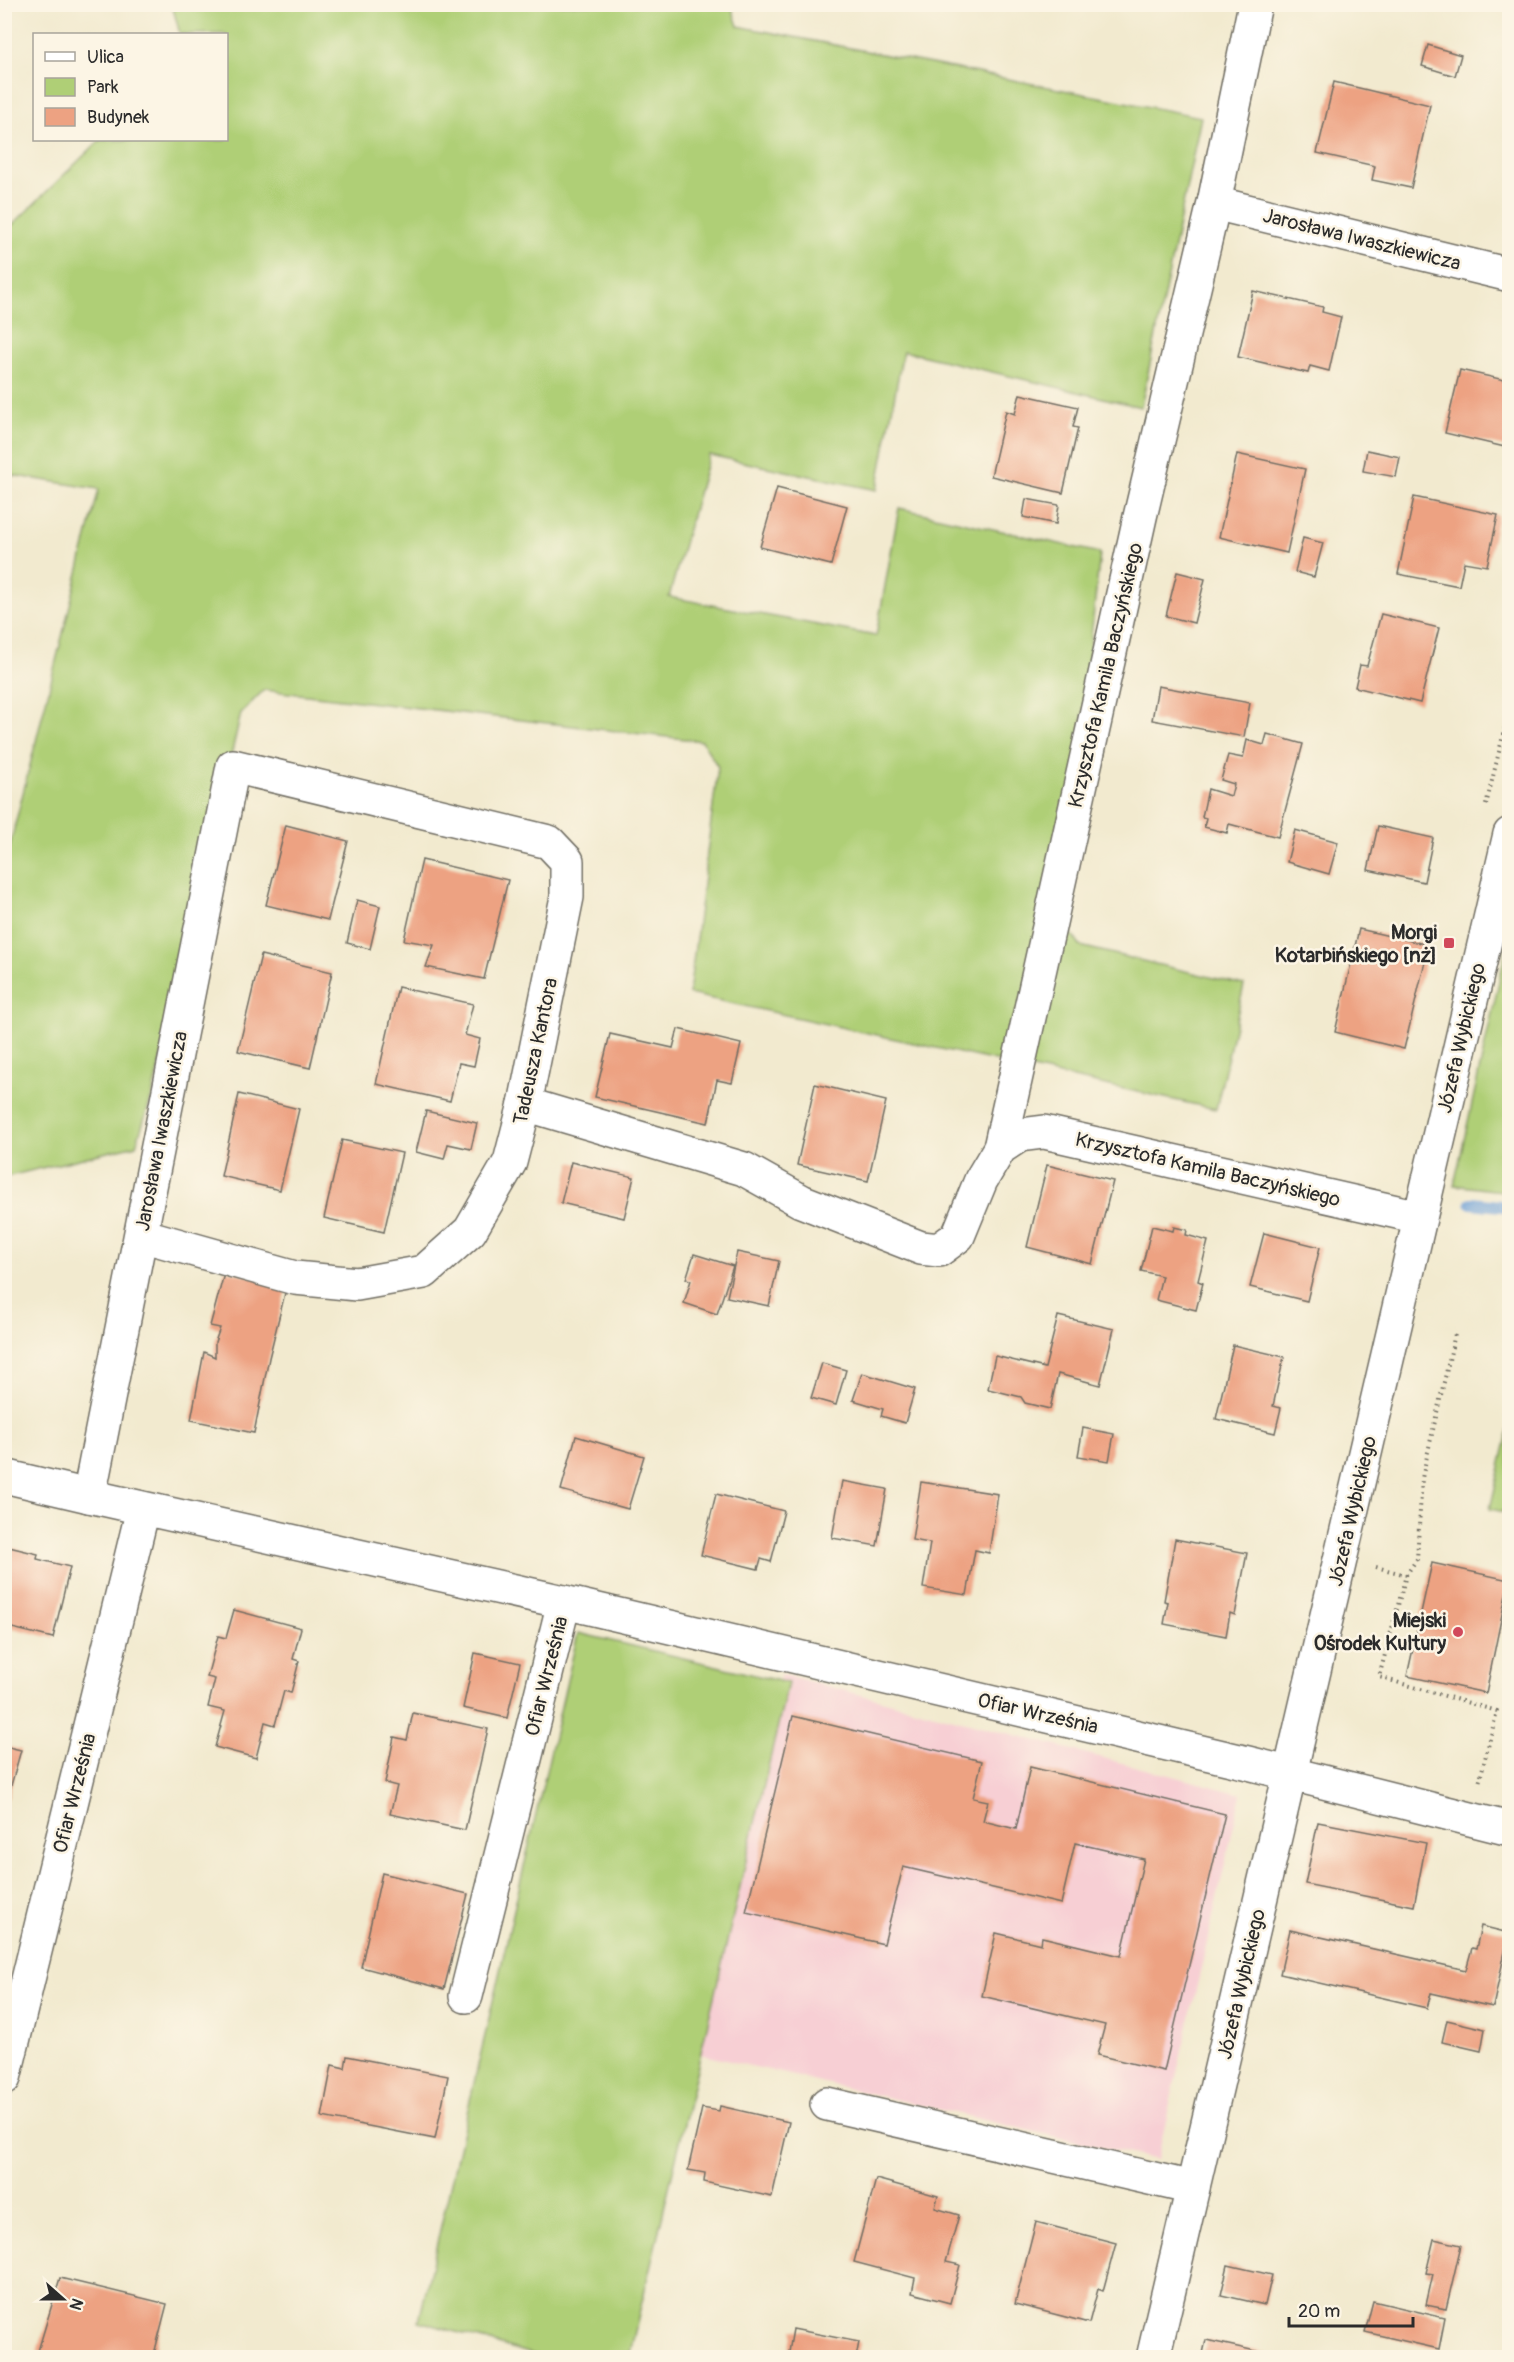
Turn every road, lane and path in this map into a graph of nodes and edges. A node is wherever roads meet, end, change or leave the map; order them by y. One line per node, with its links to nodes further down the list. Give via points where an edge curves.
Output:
1 (1255, 4): 2 (street, Krzysztofa Kamila Baczyńskiego)
2 (1214, 203): 3 (street, Jarosława Iwaszkiewicza); 7 (street, Krzysztofa Kamila Baczyńskiego)
3 (1509, 275)
4 (233, 766): 6 (street, Tadeusza Kantora, via 549,842 567,861 567,897); 9 (street, Jarosława Iwaszkiewicza)
5 (1509, 834): 8 (street, Józefa Wybickiego)
6 (525, 1104): 7 (street, Krzysztofa Kamila Baczyńskiego, via 744,1169 801,1201 921,1248 939,1250 958,1236 981,1180); 9 (street, Tadeusza Kantora, via 510,1162 470,1232 424,1272 357,1284 295,1278)
7 (1000, 1148): 8 (street, Krzysztofa Kamila Baczyńskiego, via 1020,1135 1044,1132)
8 (1419, 1217): 14 (street, Józefa Wybickiego)
9 (141, 1235): 12 (street, Jarosława Iwaszkiewicza)
10 (1455, 1334): 15 (path, via 1422,1478 1417,1559)
11 (4, 1476): 12 (street, Ofiar Września)
12 (89, 1496): 13 (street, Ofiar Września)
13 (143, 1509): 16 (street, Ofiar Września); 21 (street, Ofiar Września)
14 (1341, 1557): 15 (path); 17 (street, Józefa Wybickiego)
15 (1406, 1575): 18 (path, via 1379,1677 1497,1711)
16 (564, 1602): 17 (street, Ofiar Września); 20 (street, Ofiar Września)
17 (1290, 1774): 18 (street, Ofiar Września); 23 (street, Józefa Wybickiego)
18 (1470, 1820): 19 (street, Ofiar Września)
19 (1509, 1829)
20 (466, 1996)
21 (4, 2078)
22 (827, 2104): 23 (street)
23 (1193, 2188): 24 (street, Józefa Wybickiego)
24 (1153, 2358)

